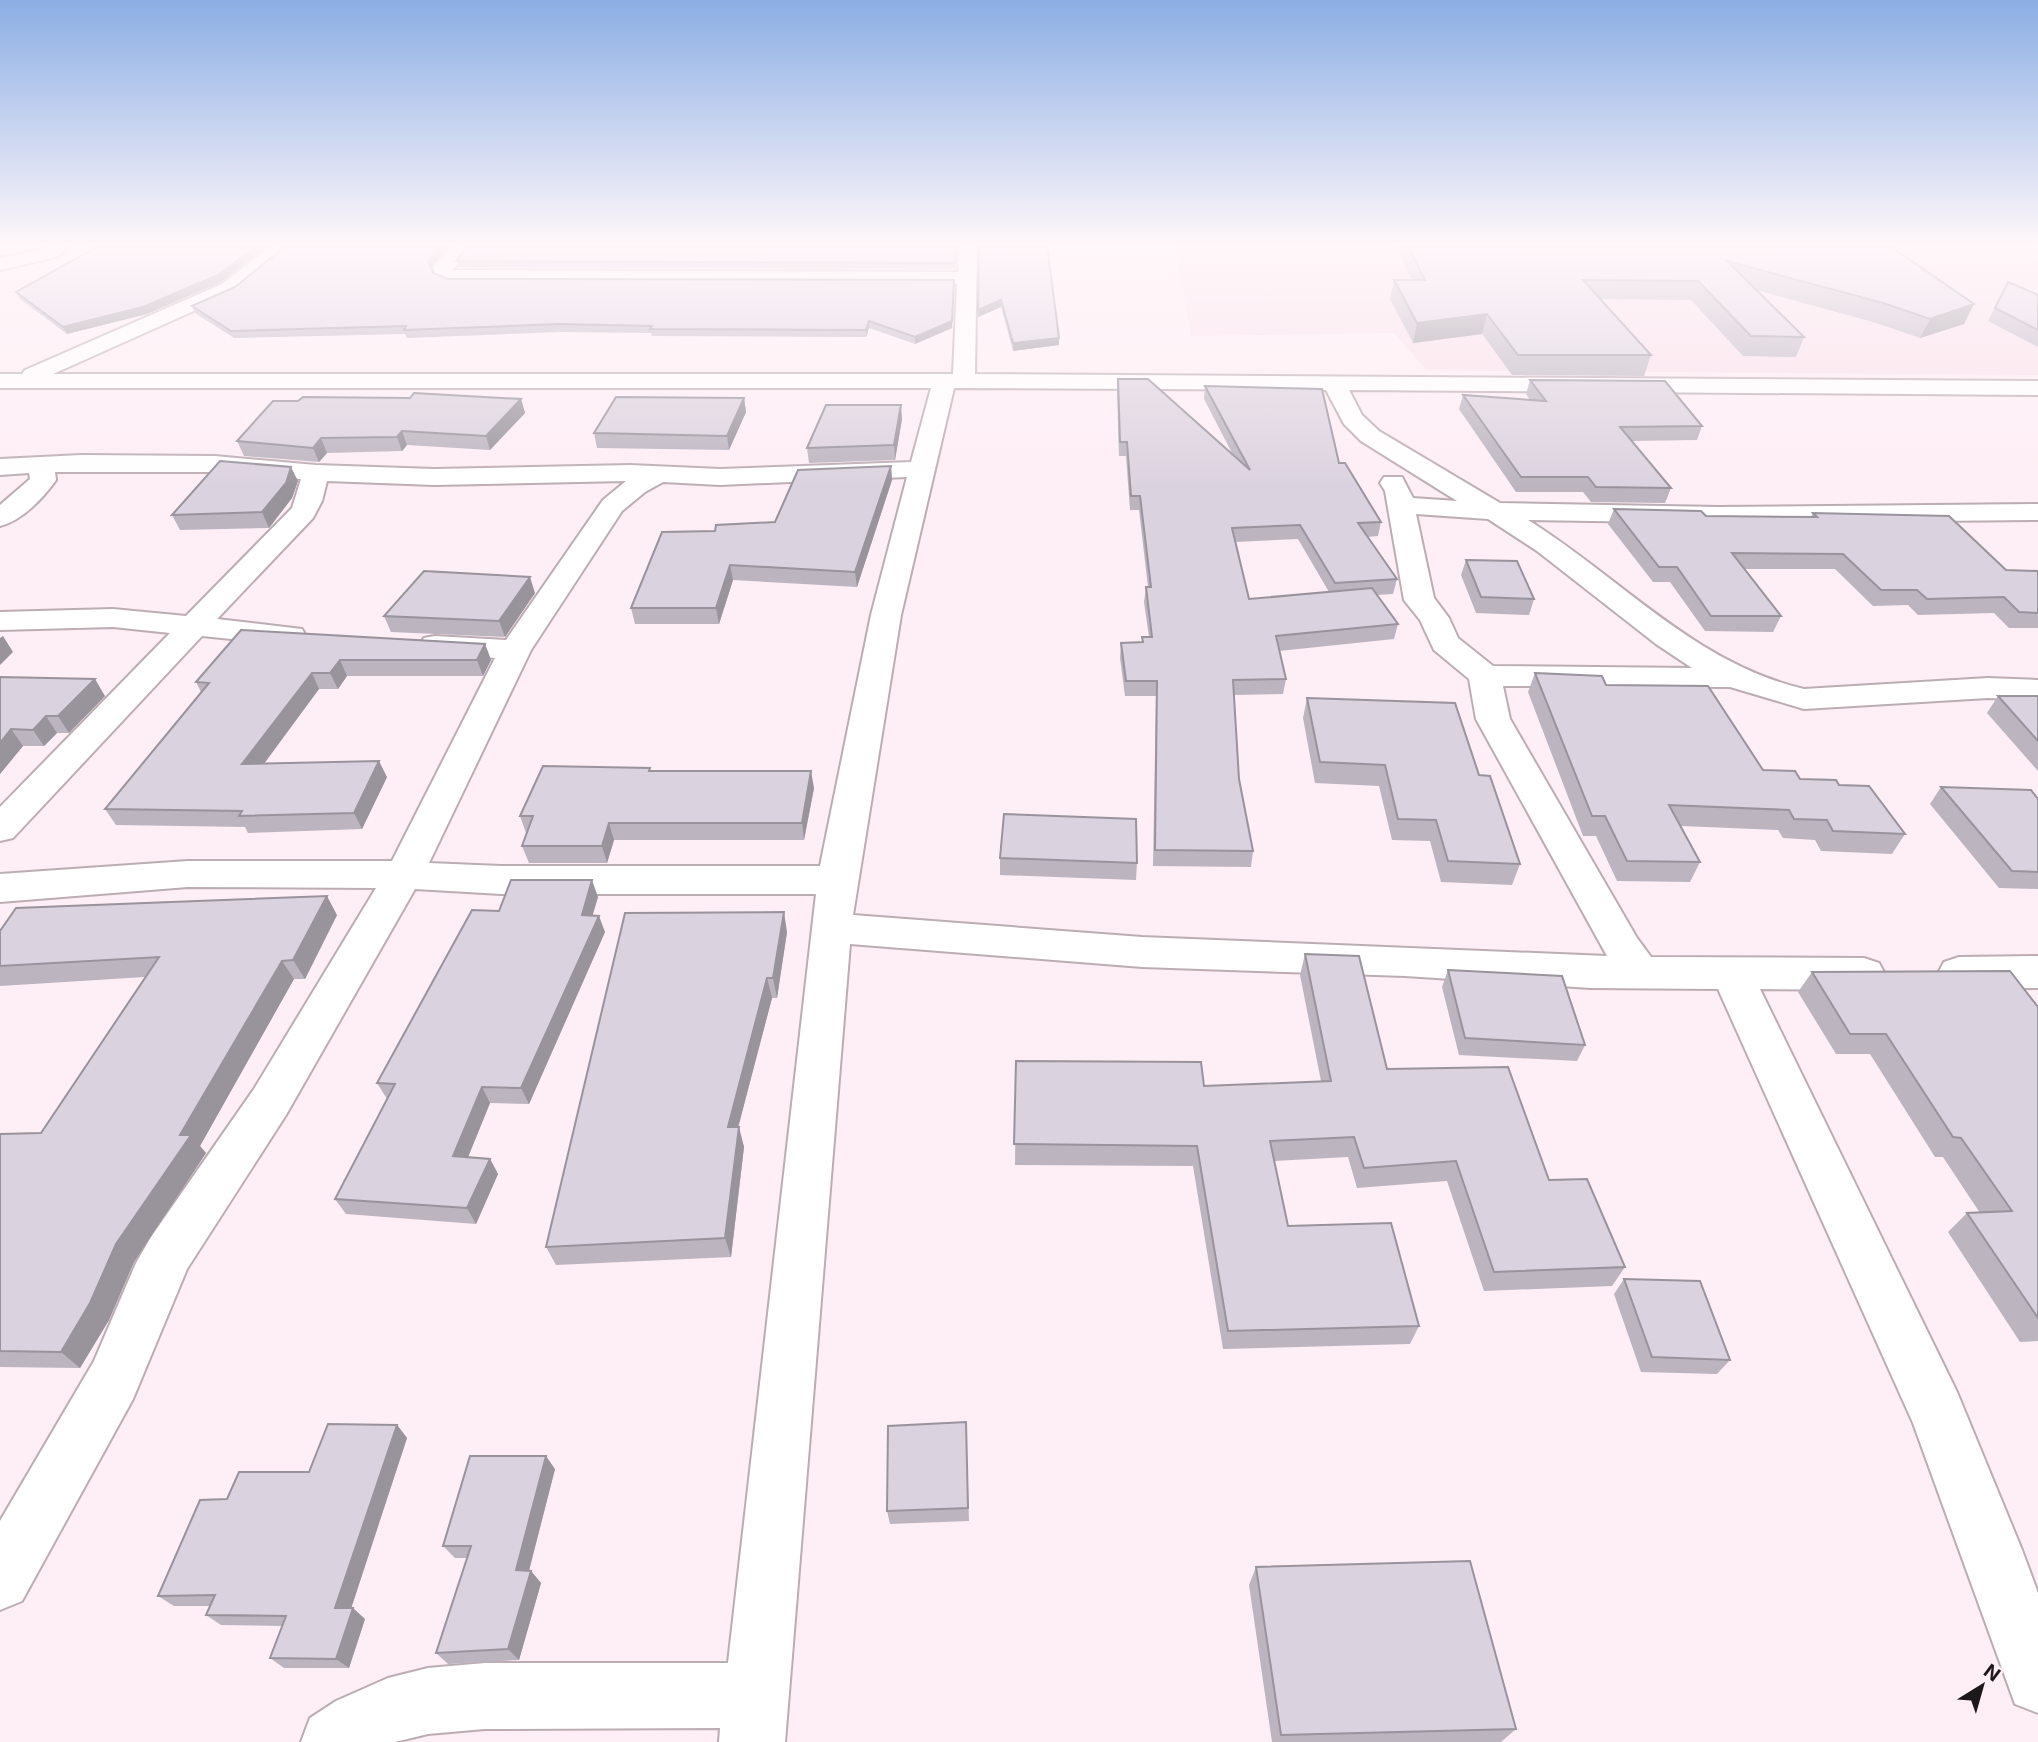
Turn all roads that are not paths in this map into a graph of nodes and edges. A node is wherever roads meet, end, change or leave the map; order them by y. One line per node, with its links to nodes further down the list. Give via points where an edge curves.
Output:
1 (142, 325): 3 (street)
2 (961, 325): 4 (street)
3 (11, 381): 4 (street)
4 (954, 381): 5 (street); 10 (street)
5 (1334, 384): 6 (street); 7 (street)
6 (2038, 388)
7 (1352, 419): 13 (street, via 1398,491); 15 (street, via 1394,452)
8 (36, 464): 9 (street); 11 (street, via 215,464); 16 (street, via 43,480)
9 (0, 467)
10 (921, 469): 12 (street, via 720,477); 27 (street, via 886,615)
11 (316, 473): 12 (street, via 434,477); 18 (street, via 303,512)
12 (661, 473): 21 (street, via 612,506)
13 (1401, 505): 15 (street); 22 (street, via 1419,600 1434,618 1445,643)
14 (2038, 512): 15 (street)
15 (1499, 513): 23 (street, via 1573,564 1694,659)
16 (0, 518)
17 (0, 621): 18 (street, via 113,618)
18 (192, 624): 19 (street); 25 (street)
19 (329, 641)
20 (398, 644): 21 (street)
21 (514, 650): 26 (street)
22 (1485, 676): 23 (street); 30 (street, via 1493,719)
23 (1733, 678): 24 (street, via 1774,694 1804,699)
24 (2038, 690)
25 (0, 829)
26 (404, 875): 27 (street); 28 (street, via 188,874); 33 (street, via 270,1102 169,1253 114,1380)
27 (837, 880): 29 (street)
28 (0, 888)
29 (831, 928): 30 (street, via 1142,952); 35 (street)
30 (1639, 971): 32 (street)
31 (2038, 972): 32 (street)
32 (1732, 974): 34 (street, via 1937,1412)
33 (0, 1579)
34 (2038, 1681)
35 (754, 1719): 36 (street, via 485,1696 428,1701 388,1711)
36 (334, 1742)

